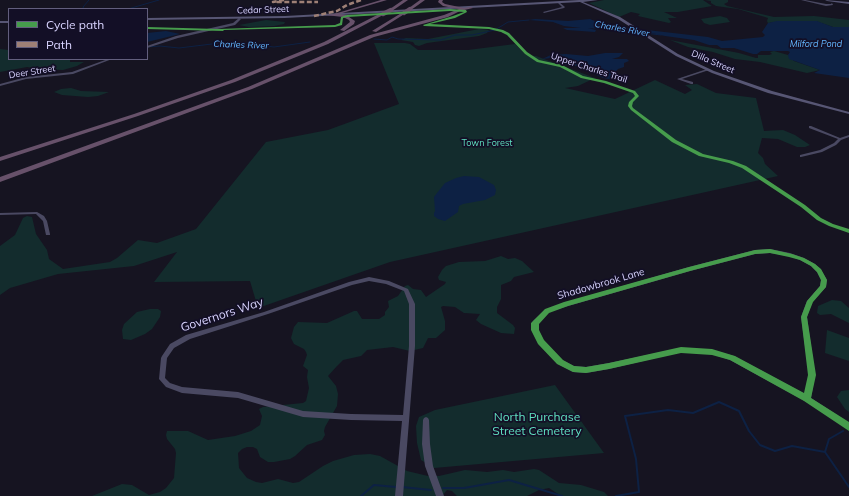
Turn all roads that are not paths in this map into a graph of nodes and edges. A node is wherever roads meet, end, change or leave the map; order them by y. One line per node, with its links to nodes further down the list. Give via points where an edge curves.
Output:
1 (385, 0): 14 (highway)
2 (406, 0): 28 (highway, bridge, via 391,10)
3 (424, 0): 29 (highway, bridge, via 370,33)
4 (596, 0): 10 (main road, Cedar Street)
5 (802, 0): 11 (street, via 826,5 832,5)
6 (806, 0): 11 (street)
7 (827, 0): 11 (main road)
8 (440, 1): 15 (highway, via 448,6); 17 (highway)
9 (571, 1): 10 (main road, Cedar Street); 12 (main road, Cedar Street)
10 (580, 1): 31 (main road, Dilla Street, via 617,17 681,57)
11 (833, 2): 13 (main road)
12 (559, 3): 16 (main road, Cedar Street); 19 (street, via 564,7)
13 (849, 3)
14 (351, 8): 20 (highway); 22 (highway)
15 (464, 8): 16 (main road, Cedar Street); 18 (main road, Cedar Street)
16 (471, 8): 23 (highway, via 460,9)
17 (441, 9): 18 (main road, Cedar Street); 21 (main road, Cedar Street)
18 (447, 9): 23 (highway, via 449,12)
19 (544, 12)
20 (348, 14): 21 (main road, Cedar Street); 22 (main road, Cedar Street)
21 (354, 14): 26 (highway)
22 (327, 15): 25 (main road, Cedar Street); 26 (highway, via 344,16)
23 (443, 17): 29 (highway, via 381,32)
24 (148, 19): 25 (main road, Cedar Street)
25 (240, 19): 27 (street, via 234,24)
26 (354, 21): 28 (highway, via 348,27)
27 (148, 47)
28 (296, 56): 39 (highway, via 163,106)
29 (319, 58): 40 (highway, via 202,107)
30 (108, 60): 33 (street, Deer Street, via 69,73 28,78)
31 (708, 70): 32 (street, via 679,78); 34 (main road, Dilla Street, via 770,92)
32 (692, 83)
33 (0, 85)
34 (849, 113)
35 (810, 127): 37 (street)
36 (849, 136): 37 (street)
37 (840, 139): 38 (street, via 821,151)
38 (801, 156)
39 (0, 159)
40 (0, 180)
41 (1, 213): 42 (street, via 37,213 45,221)
42 (48, 234)
43 (807, 399): 43 (street, Shadowbrook Lane, via 812,375 804,317 810,301 823,287 824,280 812,265 790,255 770,251 755,252 696,267 566,304 547,311 536,323 535,330 541,342 560,362 573,369 609,366 681,350 702,350 732,358); 46 (street)
44 (406, 418): 44 (street, Governors Way, via 412,346 412,304 406,290 387,282 369,279 351,283 266,314 188,337 172,346 164,358 162,379 168,385 182,390 238,395 303,414); 47 (street, Governors Way)
45 (426, 420): 48 (street, via 429,466)
46 (849, 427)
47 (399, 496)
48 (440, 496)

